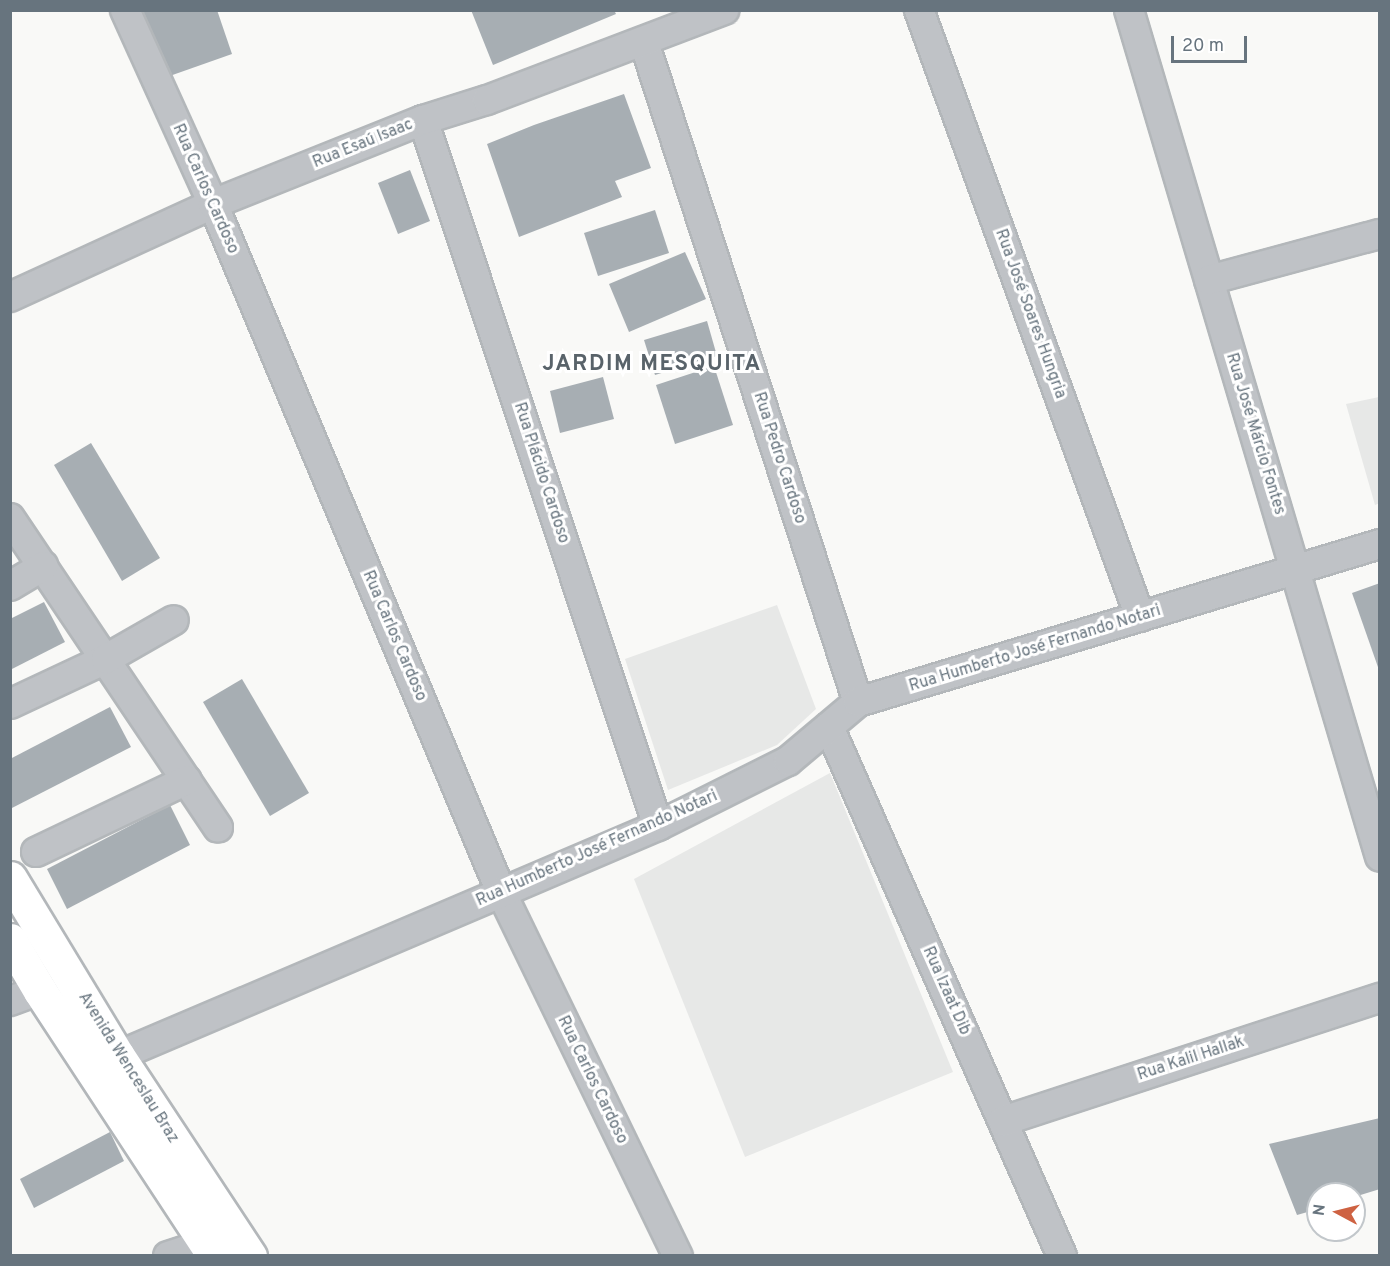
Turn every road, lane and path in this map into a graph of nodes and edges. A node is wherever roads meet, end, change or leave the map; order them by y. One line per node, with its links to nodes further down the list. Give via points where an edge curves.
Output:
1 (125, 10): 7 (street, Rua Carlos Cardoso)
2 (724, 10): 5 (street, Rua Esaú Isaac)
3 (919, 10): 16 (street, Rua José Soares Hungria)
4 (1129, 10): 9 (street, Rua José Márcio Fontes)
5 (644, 42): 6 (street, Rua Esaú Isaac); 19 (street, Rua Pedro Cardoso)
6 (423, 120): 7 (street, Rua Esaú Isaac); 23 (street, Rua Plácido Cardoso)
7 (213, 204): 10 (street, Rua Esaú Isaac); 28 (street, Rua Carlos Cardoso)
8 (1380, 234): 9 (street)
9 (1209, 280): 14 (street, Rua José Márcio Fontes)
10 (10, 297)
11 (10, 518): 13 (street)
12 (1380, 544): 14 (street, Rua Humberto José Fernando Notari)
13 (43, 566): 15 (street); 18 (street)
14 (1295, 570): 16 (street, Rua Humberto José Fernando Notari); 26 (street, Rua José Márcio Fontes)
15 (10, 586)
16 (1140, 617): 19 (street, Rua Humberto José Fernando Notari)
17 (174, 620): 18 (street)
18 (106, 659): 20 (street); 22 (street)
19 (858, 702): 21 (street, Rua Humberto José Fernando Notari)
20 (10, 704)
21 (829, 727): 23 (street, Rua Humberto José Fernando Notari, via 788,761); 34 (street, Rua Izaat Dib)
22 (187, 780): 24 (street); 25 (street)
23 (658, 826): 28 (street, Rua Humberto José Fernando Notari)
24 (218, 828)
25 (36, 852)
26 (1380, 857)
27 (10, 878): 30 (main road, Avenida Wenceslau Braz)
28 (501, 892): 33 (street, Rua Humberto José Fernando Notari); 37 (street, Rua Carlos Cardoso)
29 (10, 940): 31 (main road, Avenida Wenceslau Braz)
30 (72, 977): 31 (street); 33 (main road, Avenida Wenceslau Braz)
31 (25, 996): 35 (main road, Avenida Wenceslau Braz)
32 (1380, 998): 34 (street, Rua Kalil Hallak)
33 (118, 1056): 35 (main road, Avenida Wenceslau Braz)
34 (1003, 1121): 38 (street, Rua Izaat Dib)
35 (227, 1247): 36 (street)
36 (168, 1256)
37 (678, 1256)
38 (1062, 1256)

